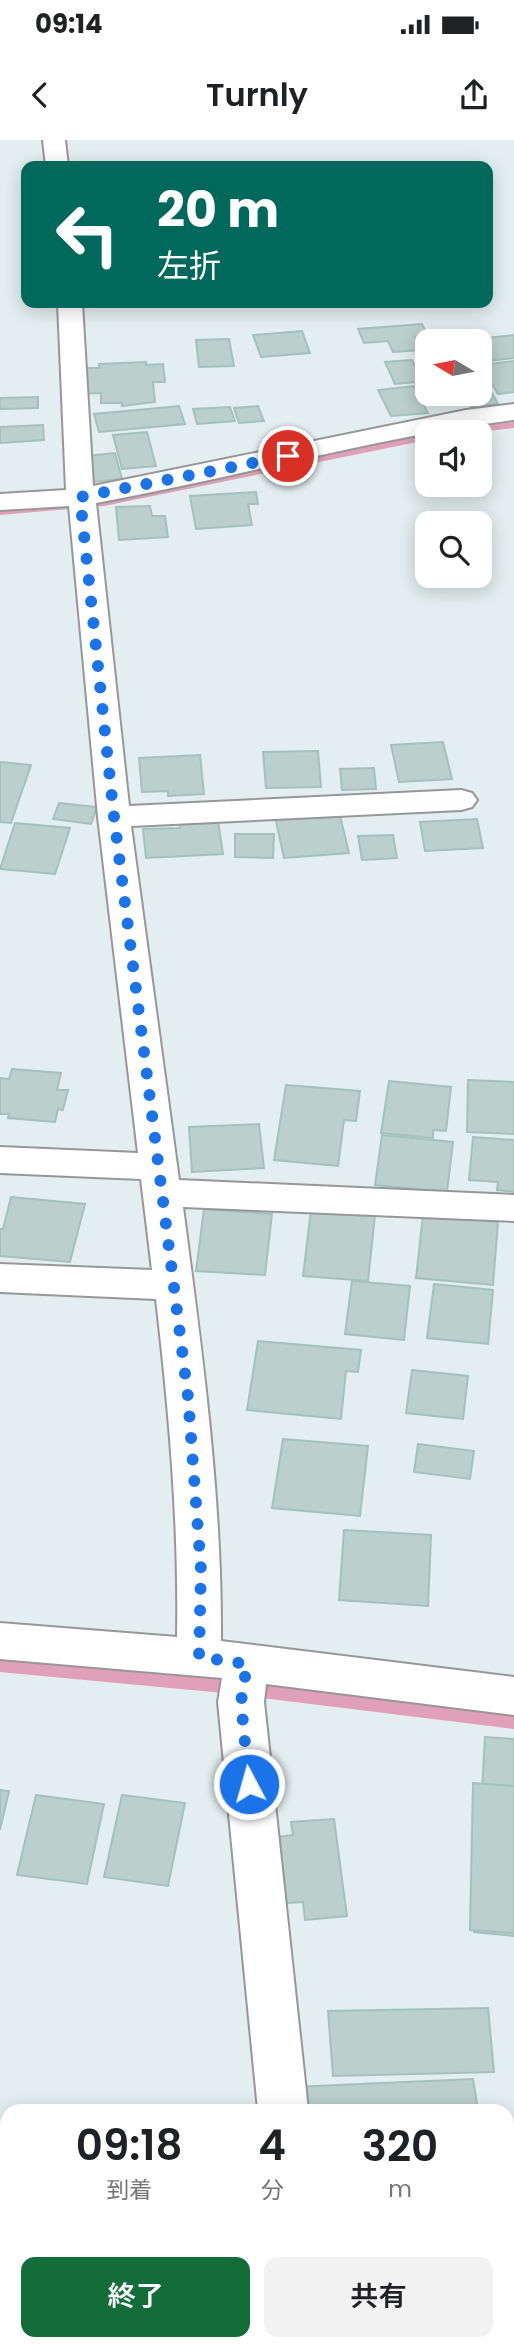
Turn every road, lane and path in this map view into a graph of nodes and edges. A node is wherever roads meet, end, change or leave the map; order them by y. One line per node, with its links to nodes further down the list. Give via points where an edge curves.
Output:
1 (54, 140): 2 (street)
2 (56, 161)
3 (70, 308): 6 (street)
4 (514, 412): 6 (street, via 466,418)
5 (0, 502): 6 (street)
6 (82, 503): 8 (street)
7 (461, 800): 8 (street)
8 (114, 817): 10 (street)
9 (0, 1160): 10 (street)
10 (161, 1180): 11 (street); 13 (street)
11 (514, 1208)
12 (0, 1278): 13 (street)
13 (172, 1285): 15 (street, via 188,1397 201,1570)
14 (0, 1641): 15 (street)
15 (199, 1657): 16 (street)
16 (245, 1680): 17 (street); 18 (street)
17 (514, 1696)
18 (282, 2104)

